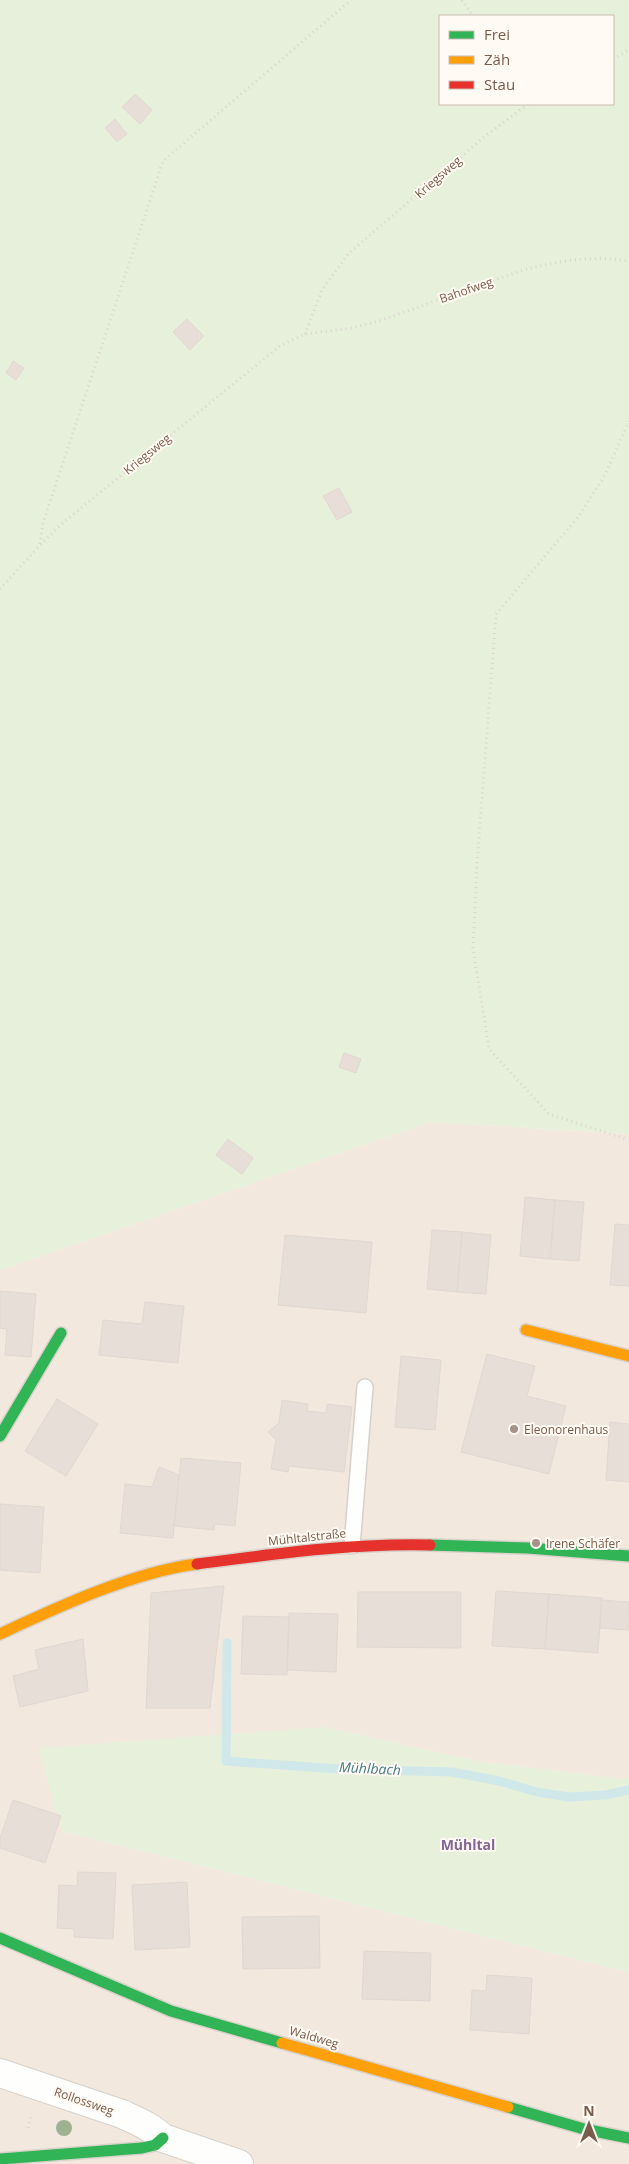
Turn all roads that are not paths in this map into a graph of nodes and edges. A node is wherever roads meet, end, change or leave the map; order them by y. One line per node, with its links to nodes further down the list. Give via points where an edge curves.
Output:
1 (526, 1330): 3 (street)
2 (61, 1333): 5 (street)
3 (629, 1356)
4 (365, 1387): 6 (lane)
5 (0, 1436)
6 (352, 1546): 7 (street, Mühltalstraße, via 509,1547); 8 (street, Mühltalstraße, via 180,1566 97,1593)
7 (629, 1556)
8 (0, 1634)
9 (0, 1938): 12 (street, Waldweg, via 172,2012 584,2129)
10 (0, 2073): 11 (street, Rollossweg, via 122,2114)
11 (164, 2138): 13 (street, via 155,2145 142,2148); 14 (street, Rollossweg)
12 (629, 2138)
13 (0, 2159)
14 (239, 2164)

